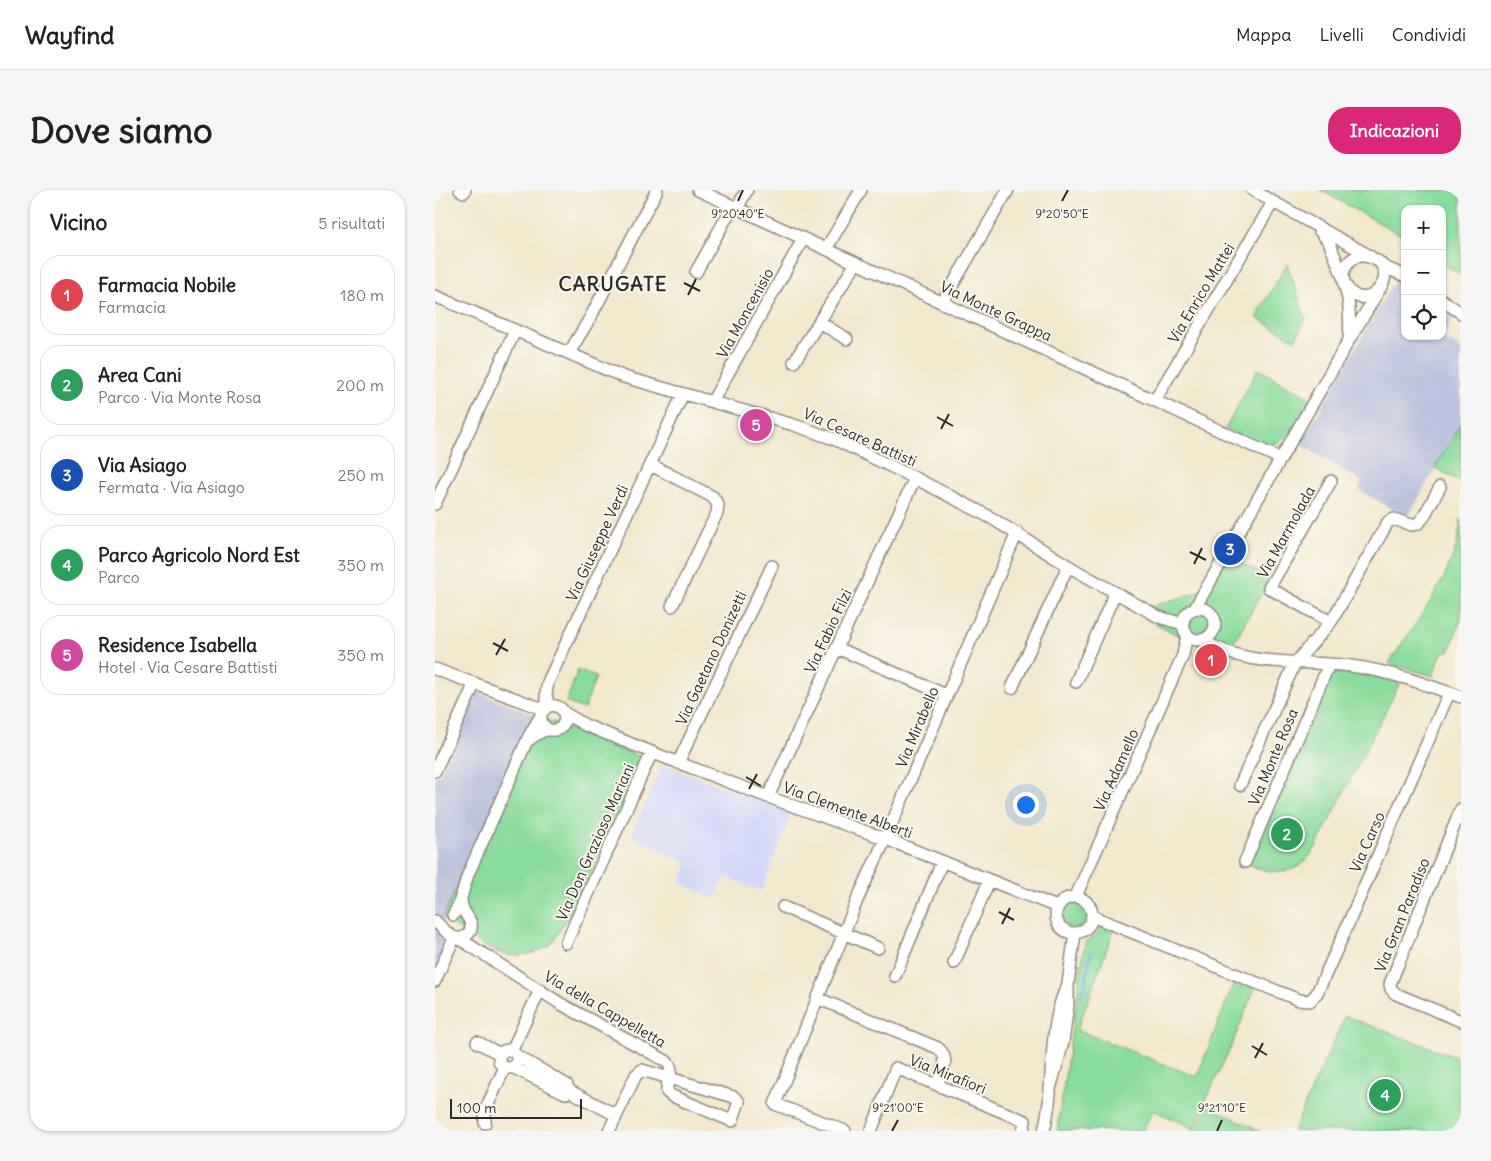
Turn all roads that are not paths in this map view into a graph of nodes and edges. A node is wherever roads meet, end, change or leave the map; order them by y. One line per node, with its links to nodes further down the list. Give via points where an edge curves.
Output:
1 (460, 190): 2 (street)
2 (465, 190)
3 (657, 190): 28 (street)
4 (698, 190): 10 (street, Via Monte Grappa)
5 (747, 190): 10 (street)
6 (861, 190): 13 (street)
7 (1007, 190): 21 (street)
8 (1252, 190): 9 (street)
9 (1273, 202): 11 (street); 31 (street, Via Enrico Mattei)
10 (735, 207): 12 (street, Via Monte Grappa); 16 (street)
11 (1314, 225): 15 (street); 18 (street, via 1329,242)
12 (803, 239): 13 (street, Via Monte Grappa); 32 (street, Via Moncenisio)
13 (826, 249): 14 (street, Via Monte Grappa)
14 (856, 263): 21 (street, Via Monte Grappa); 24 (street)
15 (1384, 268): 17 (street); 18 (street, via 1363,256 1355,258 1346,266); 19 (street)
16 (696, 272)
17 (1401, 274)
18 (1344, 281): 19 (street, via 1352,293 1362,297 1374,294); 27 (street, via 1349,309)
19 (1381, 287): 27 (street)
20 (435, 296): 25 (street, Via Cesare Battisti)
21 (943, 303): 31 (street, Via Monte Grappa)
22 (1446, 303): 23 (street)
23 (1461, 314)
24 (819, 322): 26 (street); 29 (street)
25 (515, 331): 28 (street, Via Cesare Battisti); 38 (street)
26 (847, 339)
27 (1349, 340): 33 (street)
28 (569, 353): 30 (street, Via Cesare Battisti, via 624,377)
29 (794, 362)
30 (683, 394): 32 (street, Via Cesare Battisti); 34 (street, Via Giuseppe Verdi)
31 (1155, 400): 33 (street, Via Monte Grappa)
32 (712, 402): 35 (street, Via Cesare Battisti, via 813,431)
33 (1281, 459): 42 (street)
34 (651, 465): 44 (street, via 718,502 717,513); 61 (street, Via Giuseppe Verdi, via 548,682)
35 (915, 478): 39 (street, Via Cesare Battisti); 50 (street, Via Fabio Filzi)
36 (1331, 481): 47 (street, Via Marmolada, via 1269,588)
37 (1441, 487): 47 (street, via 1417,524 1389,520)
38 (435, 504)
39 (1017, 533): 41 (street, Via Cesare Battisti); 59 (street, Via Mirabello)
40 (771, 566): 68 (street, Via Gaetano Donizetti)
41 (1068, 566): 43 (street, Via Cesare Battisti); 57 (street)
42 (1206, 590): 45 (street); 46 (street)
43 (1115, 593): 49 (street, Via Cesare Battisti); 55 (street)
44 (672, 606)
45 (1195, 608): 46 (street); 49 (street, via 1186,614)
46 (1209, 611): 48 (street, via 1215,620)
47 (1331, 622): 52 (street)
48 (1213, 632): 49 (street, via 1208,637); 51 (street, Via Cesare Battisti, via 1221,641)
49 (1192, 635): 51 (street, Via Cesare Battisti, via 1219,649); 78 (street, Via Adamello)
50 (837, 648): 59 (street); 71 (street, Via Fabio Filzi)
51 (1264, 660): 52 (street, Via Cesare Battisti)
52 (1295, 664): 53 (street, Via Cesare Battisti); 70 (street)
53 (1329, 664): 58 (street, Via Cesare Battisti, via 1391,674); 75 (street, Via Monte Rosa)
54 (435, 668): 56 (street)
55 (1076, 682)
56 (475, 683): 61 (street); 69 (street)
57 (1012, 688)
58 (1449, 693): 60 (street, Via Cesare Battisti); 81 (street, Via Carso, via 1341,940 1317,993 1310,1001 1299,1000)
59 (946, 696): 73 (street, Via Mirabello)
60 (1461, 697)
61 (544, 711): 62 (street, via 556,706); 65 (street, via 542,725); 66 (street)
62 (563, 712): 63 (street, Via Clemente Alberti); 64 (street, via 565,720)
63 (585, 725): 64 (street, Via Clemente Alberti); 67 (street, Via Clemente Alberti)
64 (561, 727): 65 (street)
65 (548, 730): 66 (street, via 536,734)
66 (527, 743): 77 (street)
67 (652, 752): 68 (street, Via Clemente Alberti); 89 (street, Via Don Grazioso Mariani)
68 (678, 762): 71 (street, Via Clemente Alberti)
69 (435, 772)
70 (1240, 785)
71 (769, 797): 73 (street, Via Clemente Alberti)
72 (1461, 809): 97 (street, Via Gran Paradiso, via 1390,984 1396,994)
73 (886, 839): 74 (street, Via Clemente Alberti); 86 (street, Via Mirabello)
74 (942, 862): 76 (street, Via Clemente Alberti); 93 (street)
75 (1245, 862)
76 (989, 880): 80 (street, Via Clemente Alberti); 92 (street)
77 (461, 895): 82 (street, via 459,906); 83 (street)
78 (1076, 896): 80 (street, via 1064,899); 81 (street, via 1091,907)
79 (783, 906): 86 (street)
80 (1057, 907): 87 (street, via 1055,917 1059,925)
81 (1092, 916): 87 (street, via 1087,928)
82 (451, 917): 83 (street, via 460,914); 84 (street, Via della Cappelletta); 88 (street, via 447,927)
83 (467, 917): 85 (street)
84 (435, 920): 88 (street, Via della Cappelletta)
85 (471, 929): 88 (street, via 467,936); 91 (street, Via della Cappelletta)
86 (844, 933): 90 (street); 96 (street, Via Mirabello)
87 (1075, 933): 112 (street, via 1068,984 1058,1010)
88 (454, 937): 91 (street, Via della Cappelletta); 94 (street)
89 (566, 943)
90 (878, 948)
91 (487, 956): 95 (street, Via della Cappelletta)
92 (954, 963)
93 (895, 976)
94 (435, 981)
95 (540, 990): 99 (street); 102 (street, Via della Cappelletta, via 664,1060 671,1067)
96 (817, 998): 103 (street, via 938,1048 945,1061); 110 (street, Via Mirabello, via 775,1104)
97 (1461, 1021)
98 (477, 1042): 100 (street)
99 (514, 1053): 100 (street, via 506,1050); 101 (street, via 517,1061); 104 (street, via 567,1085)
100 (500, 1054): 101 (street, via 499,1062)
101 (508, 1067): 104 (street, via 563,1092); 106 (street, via 485,1111)
102 (670, 1077): 105 (street, Via della Cappelletta, via 640,1070); 107 (street, Via della Cappelletta, via 669,1094); 107 (street, Via della Cappelletta, via 735,1098 739,1103)
103 (937, 1085): 108 (street, Via Mirafiori); 111 (street, Via Mirafiori, via 896,1068)
104 (569, 1090): 105 (street)
105 (617, 1115): 109 (street, Via della Cappelletta)
106 (485, 1123)
107 (730, 1126)
108 (1023, 1126)
109 (609, 1131)
110 (845, 1131)
111 (871, 1131)
112 (1044, 1131)

